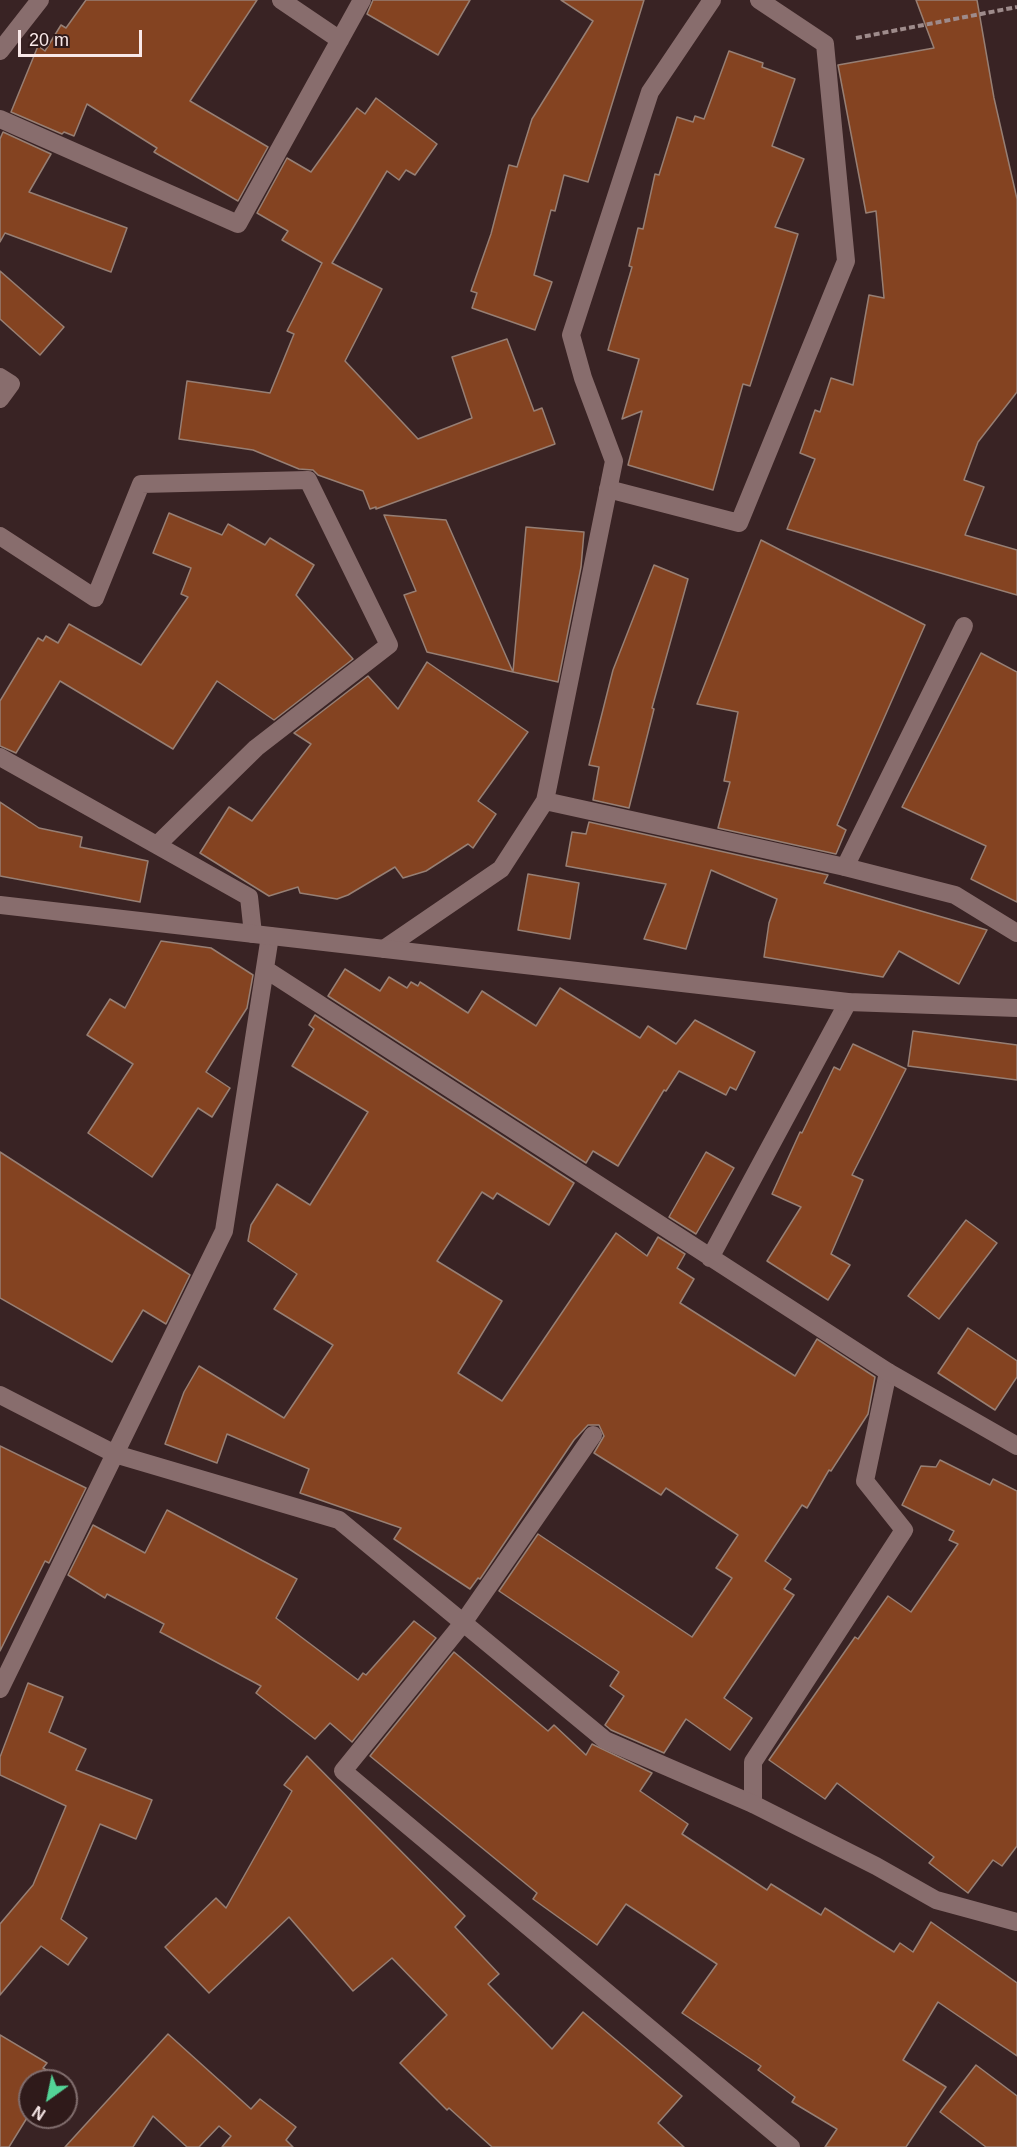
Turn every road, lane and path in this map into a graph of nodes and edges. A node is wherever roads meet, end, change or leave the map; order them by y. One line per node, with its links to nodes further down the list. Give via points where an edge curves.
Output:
1 (40, 0): 9 (street)
2 (281, 0): 7 (street)
3 (362, 0): 7 (street)
4 (712, 0): 13 (street, via 650,92 571,335 614,461)
5 (759, 0): 8 (street)
6 (1017, 6): 8 (path)
7 (340, 40): 10 (street, via 238,224)
8 (825, 44): 13 (street, via 846,261 739,523)
9 (0, 51)
10 (0, 119)
11 (0, 377): 12 (street, via 11,384)
12 (0, 399)
13 (608, 489): 17 (street)
14 (0, 536): 18 (street, via 95,598 141,484 308,480 389,645 256,748)
15 (964, 626): 19 (street)
16 (0, 757): 18 (street)
17 (545, 801): 19 (street); 23 (street, via 501,869)
18 (157, 845): 22 (street, via 249,897)
19 (845, 867): 21 (street, via 955,895)
20 (0, 905): 22 (street)
21 (1017, 933)
22 (262, 935): 23 (street); 24 (street)
23 (384, 949): 25 (street)
24 (265, 969): 27 (street); 32 (street, via 224,1231)
25 (848, 1002): 26 (street); 27 (street)
26 (1017, 1008)
27 (710, 1257): 28 (street)
28 (888, 1372): 31 (street); 35 (street, via 864,1481 904,1530 753,1762)
29 (0, 1395): 32 (street)
30 (593, 1435): 33 (street)
31 (1017, 1446)
32 (115, 1454): 33 (street, via 339,1520); 34 (street)
33 (462, 1623): 35 (street, via 605,1740); 37 (street, via 343,1772)
34 (0, 1689)
35 (753, 1804): 36 (street, via 936,1900)
36 (1017, 1922)
37 (791, 2147)

